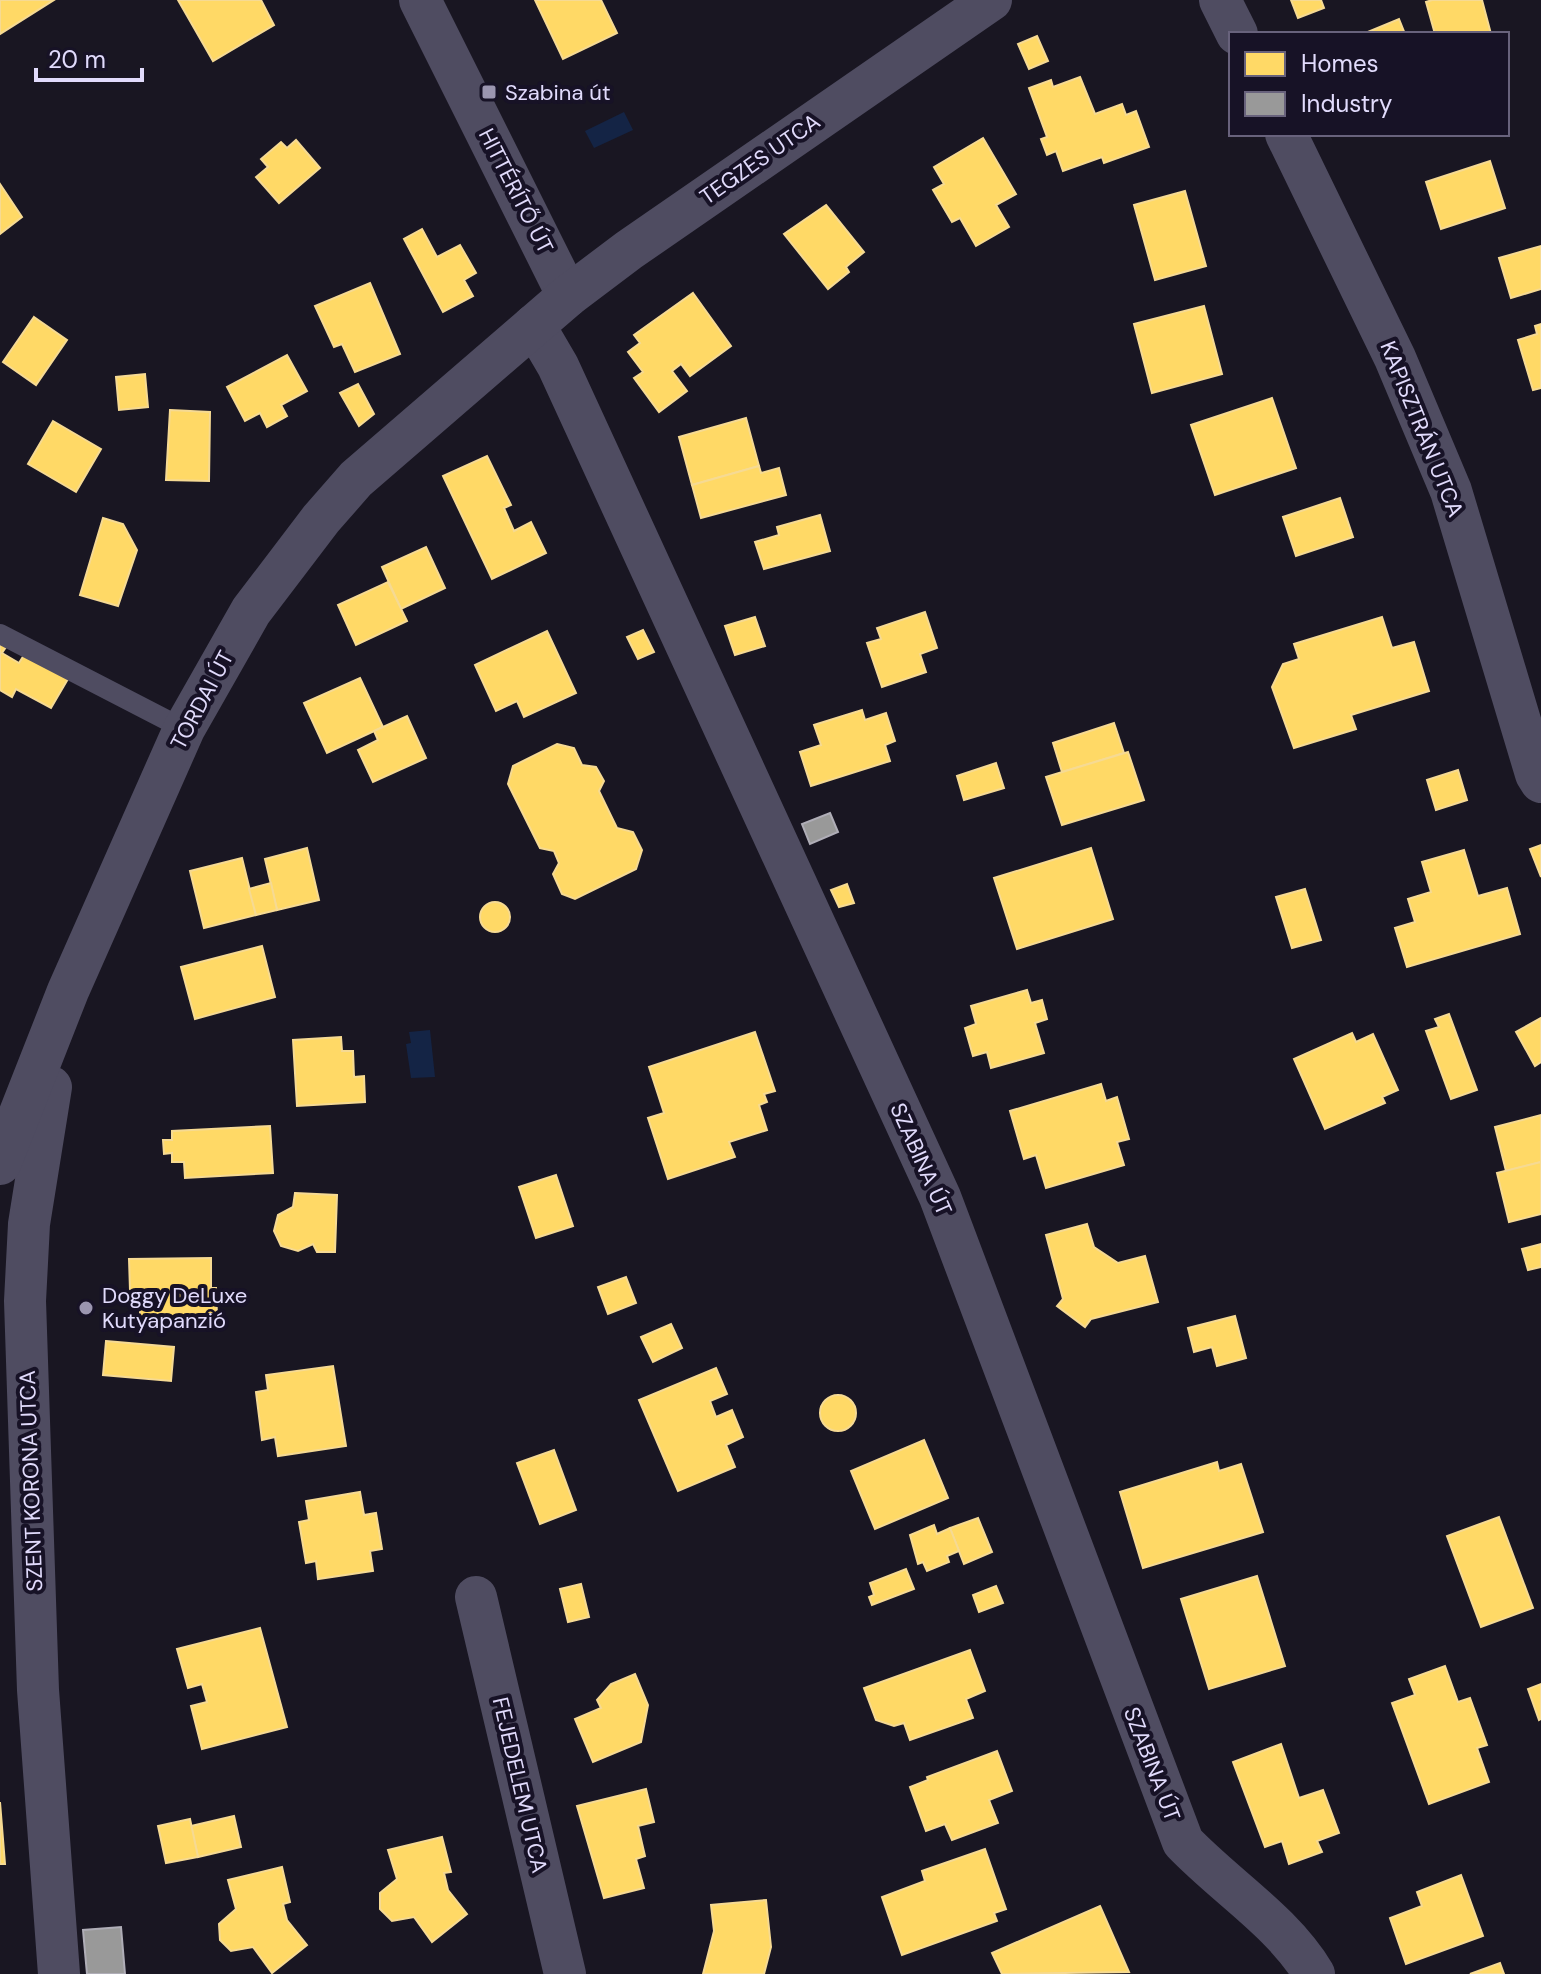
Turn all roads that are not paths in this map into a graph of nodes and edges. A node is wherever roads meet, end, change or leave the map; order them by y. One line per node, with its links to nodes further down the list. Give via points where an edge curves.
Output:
1 (420, 0): 6 (street, HITTÉRÍTŐ ÚT)
2 (991, 0): 6 (street, TEGZES UTCA)
3 (1220, 0): 4 (street)
4 (1236, 32)
5 (1287, 136): 10 (street, KAPISZTRÁN UTCA, via 1395,358 1451,491)
6 (568, 296): 7 (street, TEGZES UTCA)
7 (534, 325): 9 (street, TORDAI ÚT, via 356,479 321,519 251,611); 16 (street, SZABINA ÚT, via 558,366 940,1197 1183,1842 1279,1929)
8 (0, 634): 9 (lane)
9 (184, 729): 11 (street, TORDAI ÚT)
10 (1541, 782)
11 (68, 991): 12 (street, TORDAI ÚT); 14 (street, SZENT KORONA UTCA, via 39,1151 25,1301 38,1690)
12 (0, 1164)
13 (476, 1597): 15 (street, FEJEDELEM UTCA)
14 (59, 1974)
15 (565, 1974)
16 (1314, 1974)

